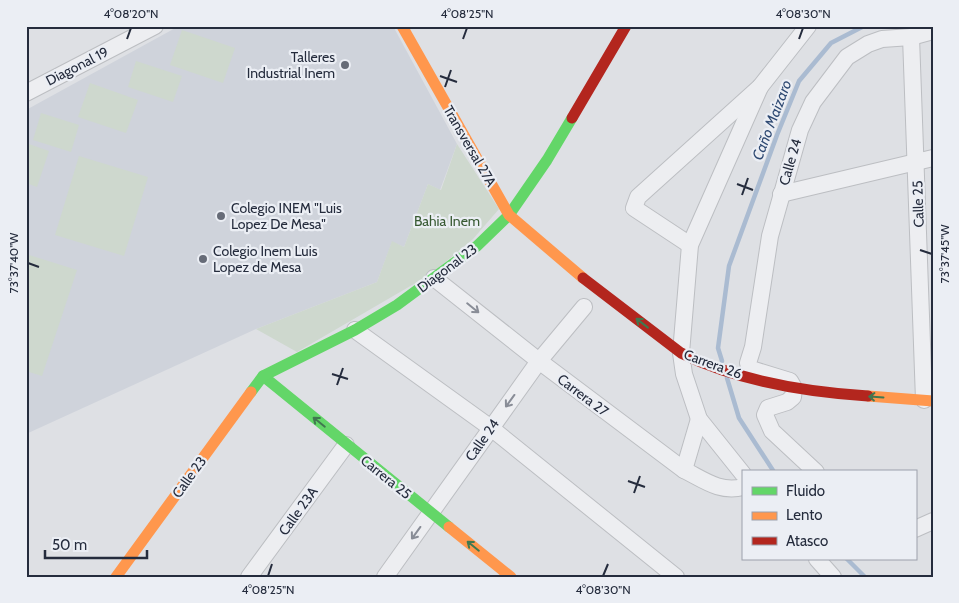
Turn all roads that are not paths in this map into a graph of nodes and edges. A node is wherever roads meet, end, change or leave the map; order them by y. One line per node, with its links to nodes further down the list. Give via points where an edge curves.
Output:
1 (155, 26): 8 (street, Diagonal 19)
2 (402, 26): 12 (street, Transversal 27A)
3 (626, 26): 12 (street, Diagonal 23, via 547,160)
4 (808, 26): 7 (street)
5 (933, 31): 6 (street, Calle 24)
6 (911, 38): 10 (street, Calle 25); 11 (street, Calle 24, via 882,39 847,57 813,102 800,130)
7 (760, 87): 13 (street); 13 (street, via 638,197 634,208)
8 (26, 92)
9 (933, 158): 10 (street)
10 (916, 162): 11 (street); 14 (street, Calle 25)
11 (781, 194): 21 (street, Calle 24, via 770,236 748,362 751,369 790,381)
12 (509, 215): 15 (street, Diagonal 23, via 477,246); 18 (street, Carrera 26, one-way to 12, via 598,290)
13 (690, 245): 18 (street)
14 (926, 275): 22 (street, Calle 25)
15 (434, 278): 17 (street, Diagonal 23); 19 (street, Carrera 27, one-way to 19)
16 (584, 307): 19 (street, Calle 24)
17 (355, 330): 20 (street, Diagonal 23); 24 (street)
18 (681, 353): 21 (street, Carrera 26, via 747,377); 23 (street, via 684,374)
19 (539, 361): 24 (street, Calle 24, one-way to 24); 26 (street, Carrera 27)
20 (263, 376): 25 (street, Carrera 25, one-way to 20); 34 (street, Calle 23)
21 (794, 388): 22 (street, Carrera 26, one-way to 21); 27 (street, via 793,397 768,408 765,415 772,431)
22 (928, 401)
23 (699, 419): 26 (street); 28 (street)
24 (491, 428): 30 (street, Calle 24); 38 (street)
25 (346, 445): 30 (street, Carrera 25); 35 (street, Calle 23A)
26 (684, 470): 29 (street, Carrera 27, via 720,488)
27 (814, 470)
28 (742, 473)
29 (742, 487)
30 (431, 513): 36 (street, Calle 24, one-way to 36); 37 (street, Carrera 25, one-way to 30)
31 (933, 521): 32 (street)
32 (916, 529)
33 (818, 560): 39 (street)
34 (116, 577)
35 (249, 577)
36 (385, 577)
37 (511, 577)
38 (676, 577)
39 (833, 577)

